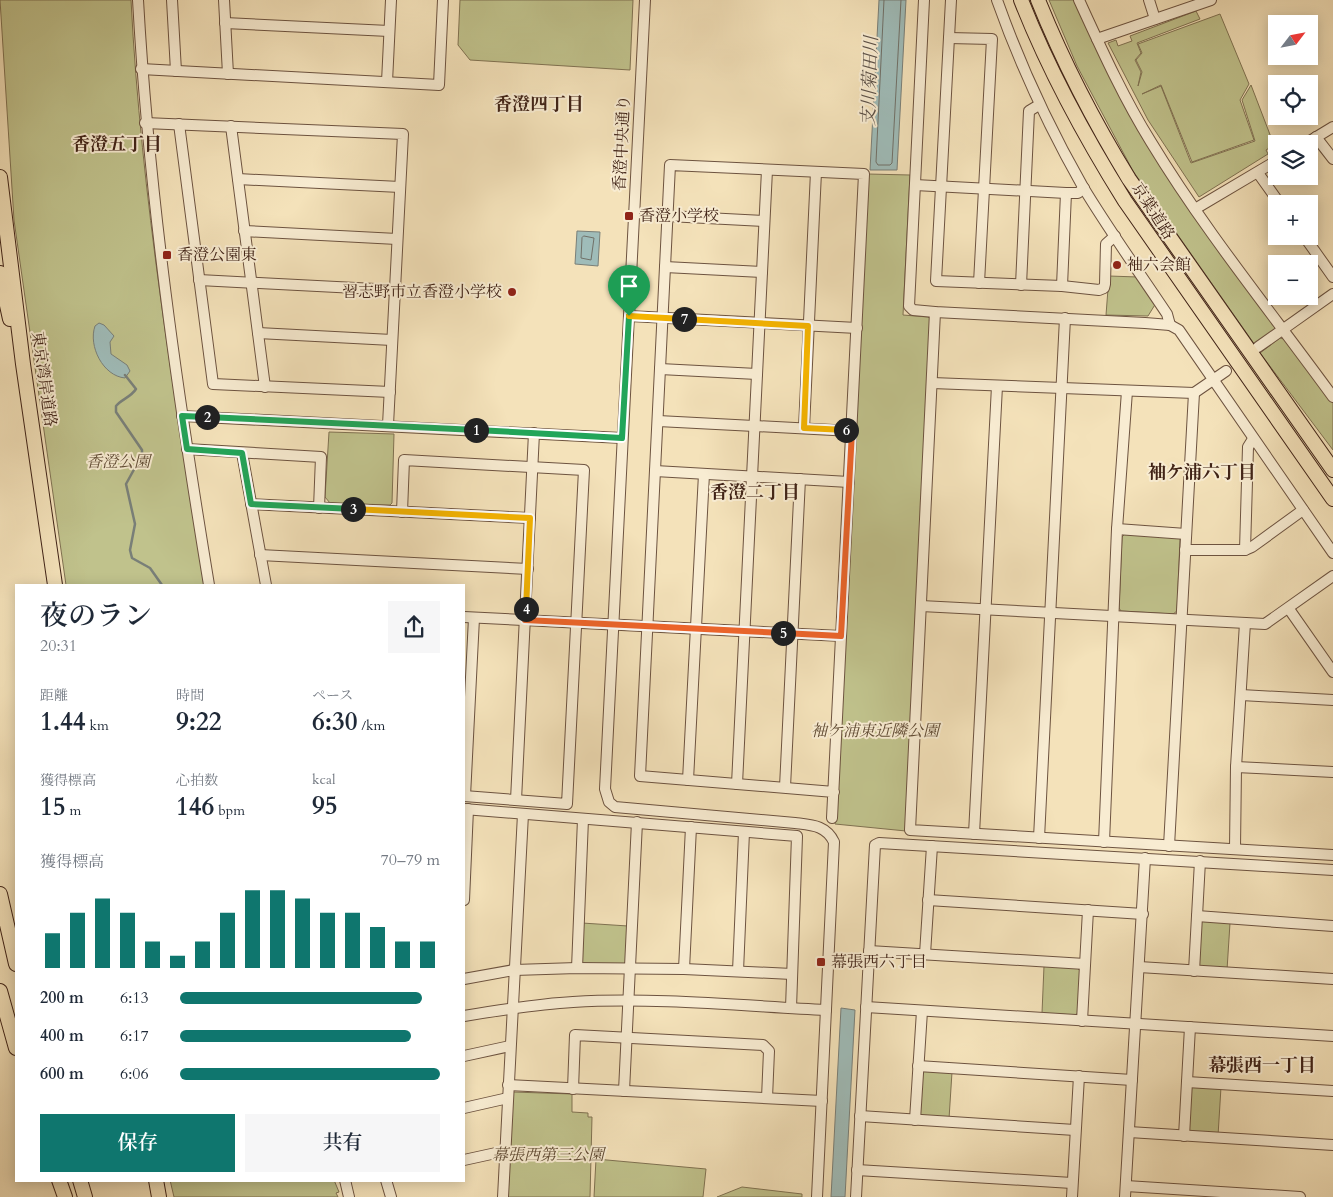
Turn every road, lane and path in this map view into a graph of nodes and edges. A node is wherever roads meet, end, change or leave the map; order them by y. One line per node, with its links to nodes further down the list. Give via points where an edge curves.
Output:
1 (138, 0): 20 (street)
2 (172, 0): 21 (street)
3 (224, 0): 16 (street)
4 (391, 0): 17 (street)
5 (443, 0): 23 (street, via 439,84)
6 (645, 0): 65 (street, 香澄中央通り)
7 (924, 0): 38 (street)
8 (950, 0): 18 (street)
9 (997, 0): 24 (street)
10 (1021, 0): 109 (highway, 京葉道路, via 1052,72 1116,187)
11 (1038, 0): 99 (highway, 京葉道路, via 1101,134)
12 (1079, 0): 19 (street)
13 (1149, 0): 15 (street)
14 (1208, 0): 15 (street)
15 (1155, 19): 19 (street)
16 (225, 23): 17 (street); 22 (street)
17 (389, 31): 23 (street)
18 (948, 38): 39 (street); 41 (street, via 992,39)
19 (1097, 39): 46 (street, via 1142,128)
20 (142, 69): 21 (street); 25 (street)
21 (176, 71): 22 (street)
22 (228, 74): 23 (street)
23 (387, 82)
24 (1039, 105): 42 (street); 43 (street, via 1029,111)
25 (146, 122): 26 (street); 89 (street)
26 (179, 124): 27 (street); 57 (street)
27 (232, 126): 37 (street); 40 (street, via 403,134)
28 (1333, 127): 29 (street)
29 (1318, 136)
30 (1318, 140): 31 (street)
31 (1333, 159)
32 (1268, 166): 35 (street)
33 (767, 170): 34 (street); 47 (street, via 670,165); 48 (street)
34 (816, 172): 70 (street); 71 (street, via 864,174)
35 (1258, 173): 45 (street); 46 (street)
36 (0, 177): 76 (highway, 東京湾岸道路)
37 (238, 179): 40 (street); 49 (street)
38 (915, 185): 39 (street); 64 (street, via 909,306 913,310)
39 (941, 186): 41 (street); 59 (street, via 936,281)
40 (400, 187): 51 (street)
41 (983, 188): 43 (street); 59 (street)
42 (1084, 188): 44 (street, via 1078,193); 50 (street)
43 (1025, 191): 44 (street); 60 (street)
44 (1066, 193): 61 (street)
45 (1274, 195)
46 (1194, 209): 72 (street)
47 (668, 216): 48 (street); 53 (street)
48 (764, 221): 54 (street)
49 (244, 231): 51 (street); 58 (street)
50 (1115, 236): 61 (street, via 1106,244 1104,288); 69 (street, via 1167,314)
51 (397, 239): 62 (street)
52 (1310, 245): 56 (street)
53 (665, 267): 54 (street); 66 (street)
54 (762, 272): 68 (street)
55 (0, 274): 76 (highway, via 15,345)
56 (1333, 277)
57 (199, 280): 58 (street); 83 (street, via 213,384)
58 (251, 283): 62 (street); 73 (street)
59 (978, 283): 60 (street)
60 (1021, 285): 61 (street)
61 (1062, 286)
62 (395, 290): 74 (street)
63 (1333, 294): 72 (street)
64 (935, 312): 67 (street); 81 (street)
65 (629, 316): 66 (street); 96 (street, 香澄中央通り)
66 (663, 318): 68 (street); 77 (street)
67 (1065, 318): 69 (street); 84 (street)
68 (759, 323): 70 (street); 79 (street)
69 (1170, 325): 80 (street, via 1179,330)
70 (808, 326): 71 (street); 93 (street)
71 (857, 328): 94 (street)
72 (1284, 330): 75 (street); 88 (street)
73 (258, 333): 74 (street); 83 (street)
74 (392, 340): 86 (street)
75 (1258, 348)
76 (23, 364): 123 (highway, 東京湾岸道路)
77 (660, 369): 79 (street); 90 (street)
78 (1226, 371): 80 (street)
79 (757, 374): 92 (street)
80 (1213, 380): 87 (street); 97 (street)
81 (932, 383): 82 (street); 126 (street)
82 (997, 386): 84 (street); 128 (street)
83 (265, 387): 86 (street)
84 (1062, 389): 85 (street); 129 (street)
85 (1127, 391): 87 (street); 115 (street)
86 (390, 392): 91 (street)
87 (1194, 393): 116 (street)
88 (1333, 398)
89 (182, 416): 91 (street); 98 (street)
90 (658, 420): 92 (street); 104 (street)
91 (388, 425): 95 (street)
92 (754, 426): 93 (street); 106 (street)
93 (804, 428): 94 (street)
94 (852, 431): 108 (street)
95 (534, 433): 96 (street); 102 (street)
96 (622, 438): 136 (street, 香澄中央通り)
97 (1253, 439): 112 (street); 118 (street, via 1248,447)
98 (187, 449): 100 (street); 124 (street)
99 (1321, 452): 101 (highway); 103 (highway, 京葉道路)
100 (242, 453): 110 (street); 111 (street, via 321,457)
101 (1333, 464)
102 (533, 467): 113 (street, via 404,460); 114 (street); 134 (street, via 584,470)
103 (1333, 470)
104 (655, 471): 105 (street); 137 (street)
105 (704, 474): 106 (street); 138 (street)
106 (752, 476): 107 (street); 139 (street)
107 (800, 479): 108 (street); 140 (street)
108 (850, 482): 141 (street)
109 (1333, 499)
110 (251, 504): 111 (street); 120 (street)
111 (319, 508): 113 (street)
112 (1303, 510): 118 (street); 119 (street)
113 (402, 512): 114 (street)
114 (530, 518): 121 (street)
115 (1117, 529): 116 (street); 130 (street)
116 (1186, 534): 117 (street)
117 (1185, 550): 118 (street); 133 (street)
118 (1245, 550)
119 (1333, 553)
120 (260, 556): 121 (street); 125 (street)
121 (528, 569): 132 (street)
122 (1333, 576): 127 (street)
123 (55, 584)
124 (209, 584)
125 (266, 584)
126 (921, 606): 128 (street); 161 (street, via 910,830)
127 (1289, 609): 135 (street, via 1265,624); 142 (street)
128 (986, 610): 129 (street); 161 (street)
129 (1050, 614): 130 (street); 162 (street)
130 (1114, 616): 133 (street); 163 (street)
131 (469, 617): 132 (street); 145 (street)
132 (525, 620): 134 (street); 153 (street)
133 (1180, 620): 135 (street); 165 (street)
134 (577, 622): 136 (street); 153 (street, via 567,804)
135 (1245, 623): 143 (street)
136 (612, 624): 137 (street); 197 (street, 香澄中央通り, via 605,789 609,802 615,807 795,823 827,830 834,842)
137 (648, 626): 138 (street); 148 (street, via 640,776)
138 (696, 629): 139 (street); 148 (street)
139 (744, 631): 140 (street); 149 (street)
140 (792, 634): 141 (street); 150 (street)
141 (841, 636): 151 (street)
142 (1333, 672)
143 (1241, 695): 144 (street); 146 (street)
144 (1333, 700)
145 (465, 760)
146 (1236, 767): 147 (street); 166 (street)
147 (1333, 772)
148 (688, 780): 149 (street)
149 (737, 784): 150 (street)
150 (785, 787): 151 (street)
151 (834, 792): 157 (street)
152 (465, 796): 153 (street)
153 (516, 800)
154 (466, 809): 155 (street); 167 (street)
155 (522, 814): 156 (street); 186 (street)
156 (583, 818): 158 (street); 184 (street)
157 (832, 818)
158 (637, 822): 159 (street); 182 (street)
159 (691, 827): 160 (street); 185 (street)
160 (744, 832): 187 (street); 189 (street, via 797,836)
161 (974, 834): 162 (street)
162 (1039, 838): 163 (street)
163 (1104, 842): 165 (street)
164 (932, 846): 169 (street); 173 (street); 178 (street, via 875,845)
165 (1169, 846): 166 (street)
166 (1235, 848): 168 (street)
167 (465, 854)
168 (1333, 855)
169 (1146, 858): 170 (street); 175 (street)
170 (1200, 861): 171 (street); 176 (street)
171 (1333, 870)
172 (0, 894): 180 (highway)
173 (928, 900): 174 (street); 179 (street)
174 (1088, 910): 175 (street); 181 (street)
175 (1143, 914): 183 (street)
176 (1197, 916): 177 (street); 188 (street)
177 (1333, 926)
178 (869, 951): 179 (street); 194 (street)
179 (925, 954): 181 (street)
180 (15, 960)
181 (1085, 964): 200 (street)
182 (630, 967): 184 (street); 185 (street); 193 (street)
183 (1139, 967): 188 (street); 201 (street)
184 (577, 968): 186 (street)
185 (684, 969): 187 (street)
186 (514, 970): 190 (street); 195 (street)
187 (738, 971): 189 (street)
188 (1194, 971): 191 (street)
189 (792, 974): 196 (street)
190 (465, 979)
191 (1333, 979)
192 (0, 991): 205 (highway)
193 (628, 1001): 195 (street); 196 (street); 204 (street)
194 (866, 1007): 198 (street); 220 (street)
195 (512, 1008): 199 (street); 206 (street)
196 (791, 1008): 197 (street)
197 (826, 1010): 218 (street)
198 (922, 1011): 200 (street); 208 (street)
199 (465, 1016)
200 (1082, 1021): 201 (street)
201 (1136, 1024): 202 (street); 210 (street)
202 (1190, 1027): 203 (street); 211 (street)
203 (1333, 1036)
204 (627, 1038): 213 (street, via 575,1035); 214 (street); 217 (street, via 763,1045 769,1051)
205 (15, 1044)
206 (510, 1046): 207 (street); 212 (street)
207 (465, 1056)
208 (918, 1066): 209 (street); 221 (street)
209 (1078, 1076): 210 (street); 222 (street)
210 (1132, 1080): 223 (street)
211 (1187, 1082): 215 (street); 224 (street)
212 (508, 1085): 213 (street); 216 (street)
213 (573, 1089): 214 (street)
214 (624, 1091): 217 (street)
215 (1333, 1091)
216 (508, 1098): 219 (street); 226 (street)
217 (767, 1098): 218 (street)
218 (822, 1101): 242 (street)
219 (465, 1108)
220 (860, 1116): 221 (street); 228 (street)
221 (915, 1120): 222 (street)
222 (1076, 1130): 234 (street)
223 (1130, 1132): 224 (street); 235 (street)
224 (1184, 1136): 225 (street)
225 (1333, 1145)
226 (505, 1151): 227 (street); 241 (street)
227 (465, 1160)
228 (857, 1170): 234 (street); 243 (street)
229 (60, 1182): 236 (highway)
230 (81, 1182): 237 (highway)
231 (156, 1182): 238 (highway)
232 (345, 1182): 239 (street)
233 (387, 1182): 240 (street)
234 (1072, 1183): 244 (street)
235 (1126, 1192): 245 (street)
236 (65, 1197)
237 (85, 1197)
238 (160, 1197)
239 (349, 1197)
240 (391, 1197)
241 (503, 1197)
242 (818, 1197)
243 (856, 1197)
244 (1072, 1197)
245 (1300, 1197)

